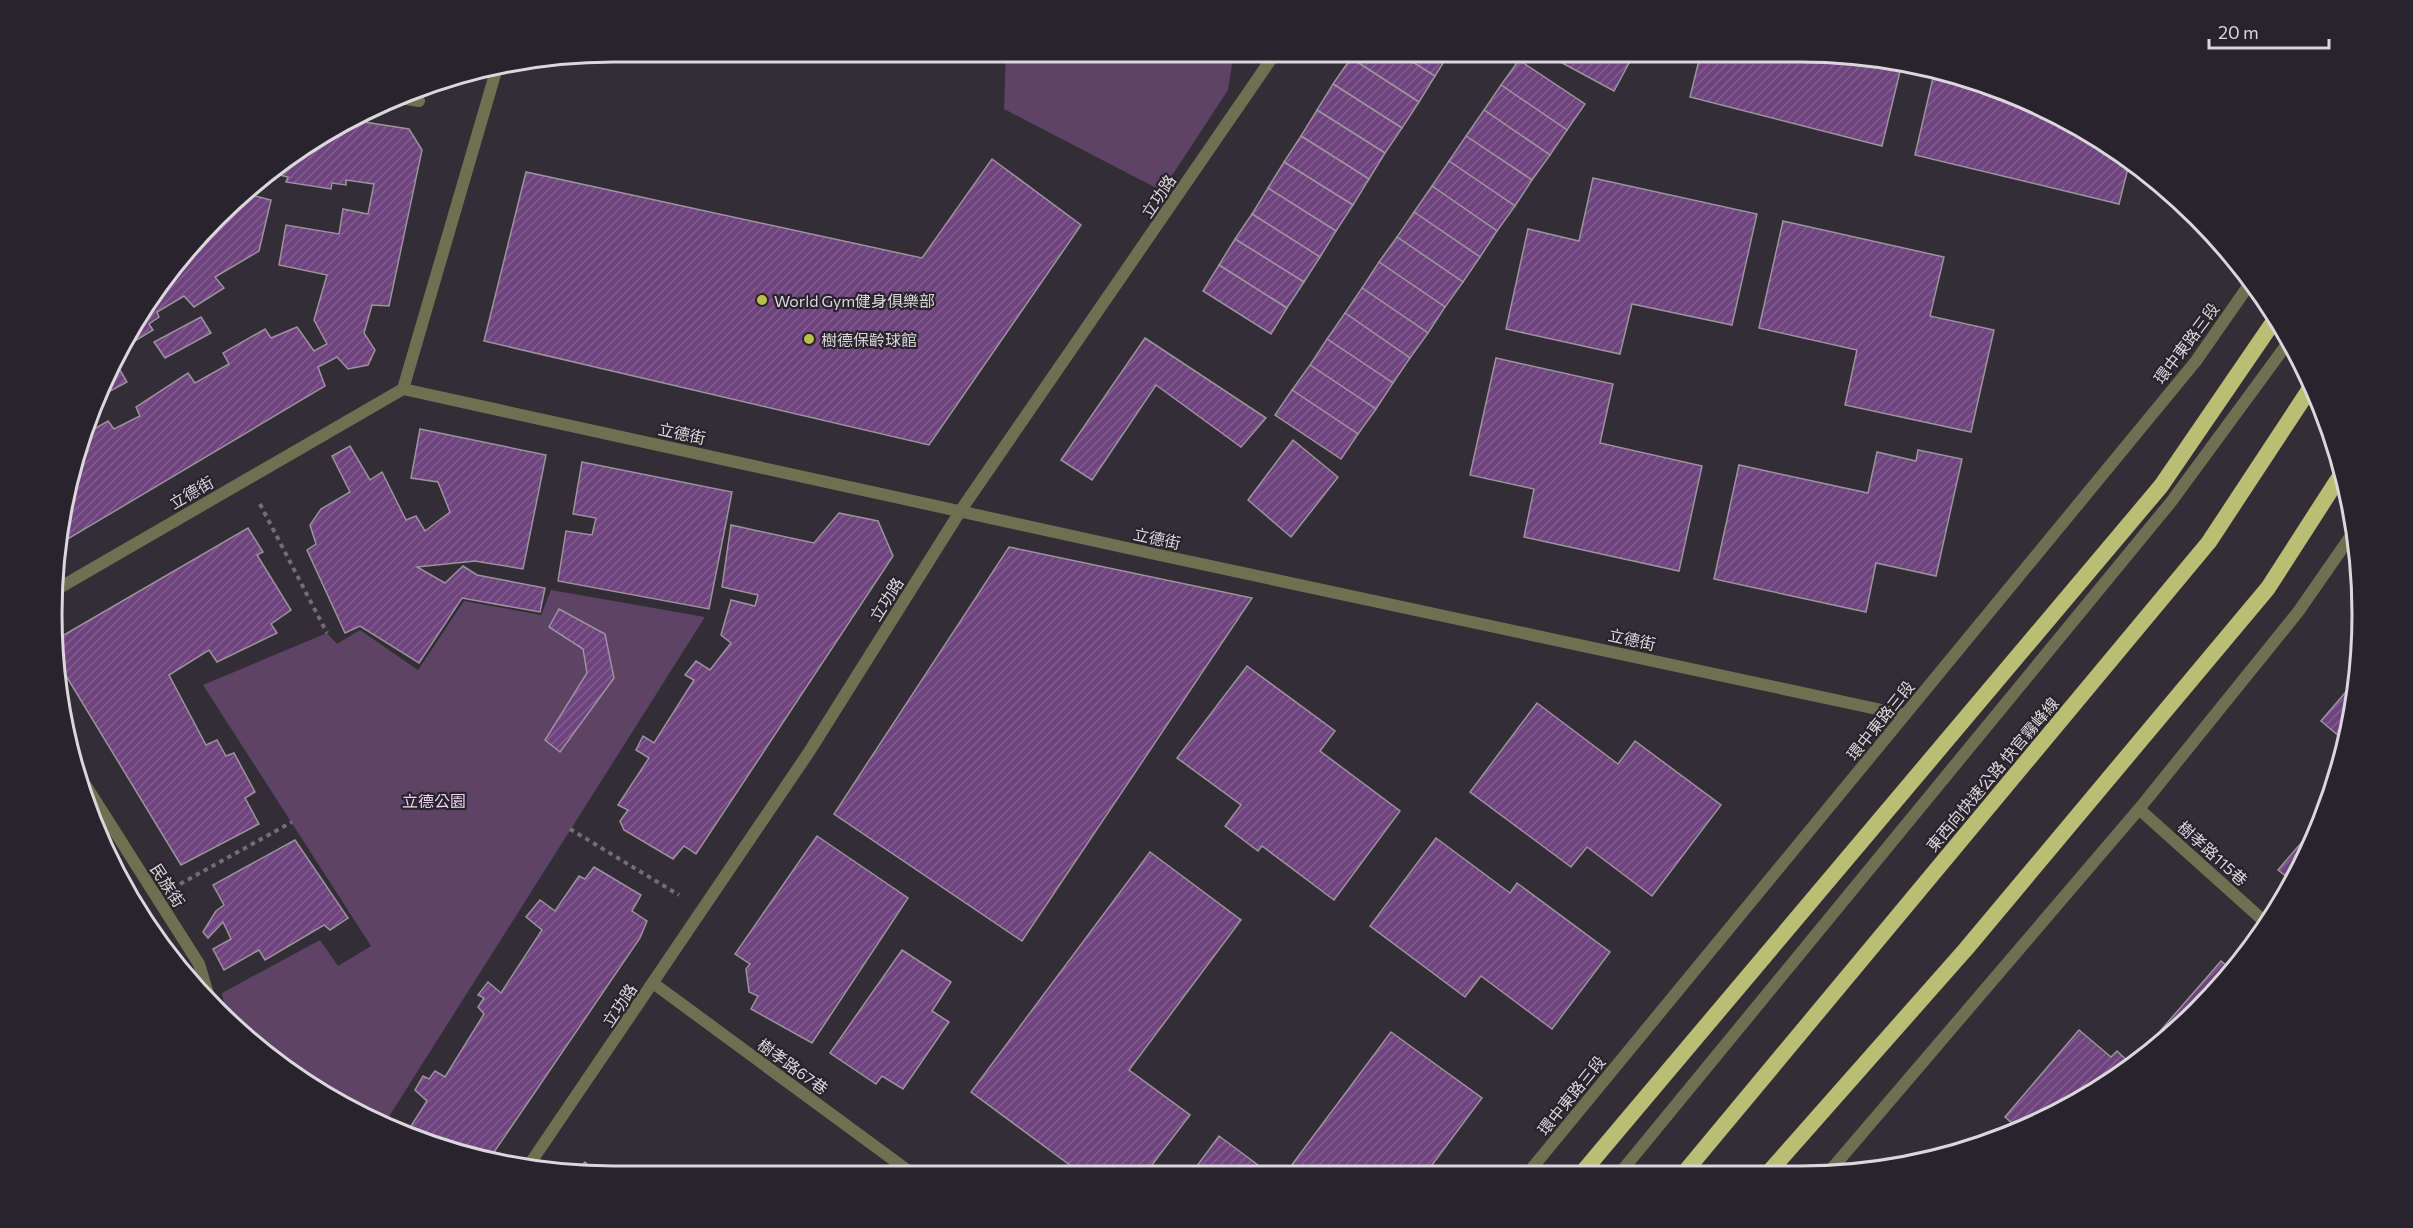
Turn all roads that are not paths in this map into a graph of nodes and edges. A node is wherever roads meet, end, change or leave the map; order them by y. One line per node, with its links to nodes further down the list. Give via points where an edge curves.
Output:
1 (1270, 61): 11 (street, 立功路)
2 (495, 75): 8 (street)
3 (413, 100): 4 (street)
4 (419, 101)
5 (2246, 290): 14 (street, 環中東路三段, via 2196,361)
6 (2270, 327): 24 (highway, via 2161,486)
7 (2283, 349): 25 (street, via 2171,502)
8 (403, 389): 11 (street, 立德街); 13 (street, 立德街)
9 (2306, 395): 26 (highway, 東西向快速公路 快官霧峰線, via 2209,542)
10 (2336, 483): 27 (highway, via 2268,588 1966,949)
11 (961, 510): 14 (street, 立德街); 18 (street, 立功路, via 809,752)
12 (2347, 542): 16 (street, via 2298,612)
13 (63, 586)
14 (1905, 715): 23 (street, 環中東路三段)
15 (93, 797): 19 (street, 民族街, via 200,964)
16 (2139, 809): 17 (street, 樹孝路115巷); 21 (street)
17 (2260, 918)
18 (653, 983): 20 (street, 立功路); 22 (street, 樹孝路67巷)
19 (206, 986)
20 (532, 1160)
21 (1835, 1165)
22 (902, 1166)
23 (1534, 1166)
24 (1588, 1166)
25 (1626, 1166)
26 (1690, 1166)
27 (1773, 1166)

